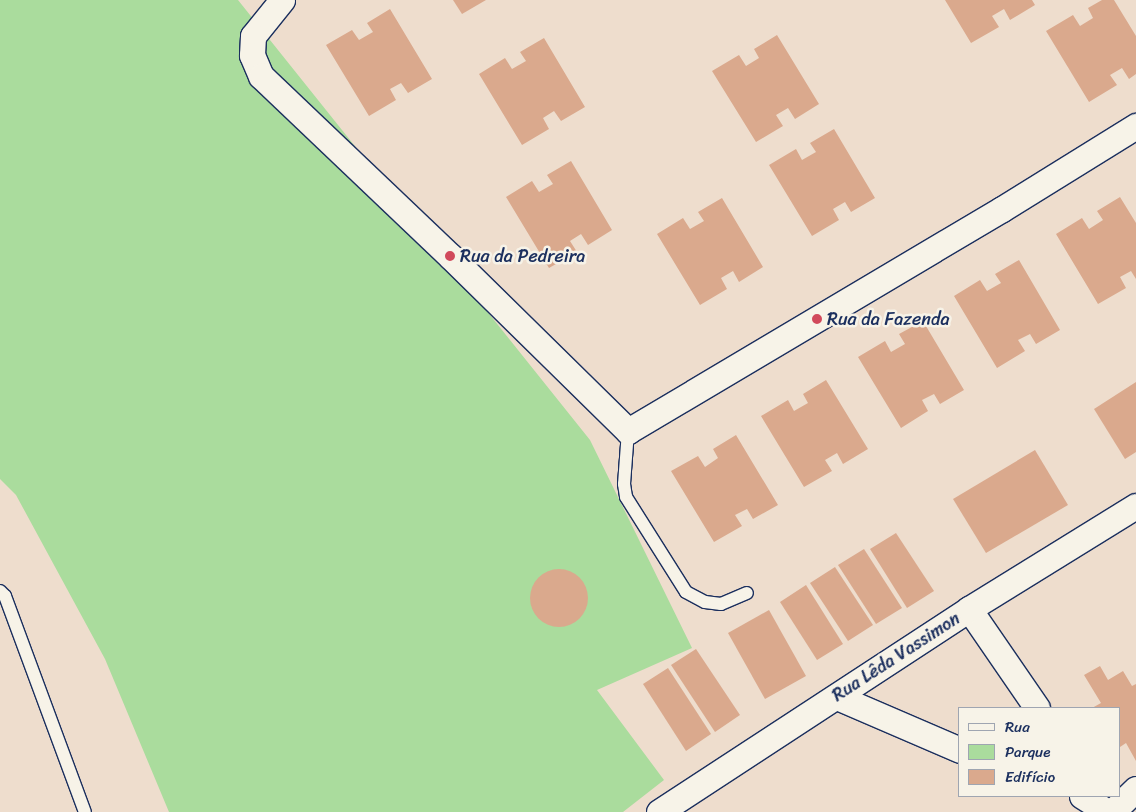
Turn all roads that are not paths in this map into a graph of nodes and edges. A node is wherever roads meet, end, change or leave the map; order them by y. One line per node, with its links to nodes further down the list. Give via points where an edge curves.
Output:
1 (282, 0): 3 (street, via 253,36 252,55 261,76)
2 (1136, 126): 3 (street)
3 (628, 432): 6 (lane, via 626,497 686,592 705,602 721,604)
4 (1136, 506): 7 (street, Rua Lêda Vassimon)
5 (0, 591): 13 (lane, via 5,596)
6 (747, 593)
7 (969, 609): 8 (street, Rua Lêda Vassimon); 9 (street)
8 (837, 696): 10 (street); 14 (street, Rua Lêda Vassimon)
9 (1036, 707)
10 (958, 749)
11 (1136, 789): 15 (street)
12 (1086, 797): 15 (street)
13 (84, 812)
14 (659, 812)
15 (1110, 812)

